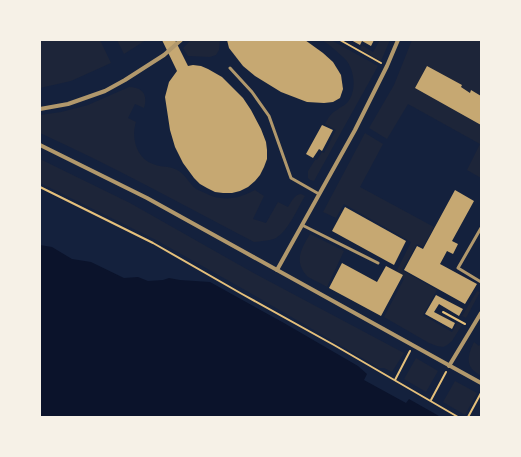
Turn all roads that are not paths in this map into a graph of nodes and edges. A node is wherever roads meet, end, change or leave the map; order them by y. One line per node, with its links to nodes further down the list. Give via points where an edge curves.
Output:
1 (181, 40): 4 (street, via 164,55 105,91 68,104)
2 (398, 40): 6 (street, via 355,130)
3 (230, 68): 6 (lane, via 269,116 291,178)
4 (40, 109)
5 (40, 145): 10 (street, via 147,198)
6 (319, 194): 7 (street)
7 (302, 225): 9 (lane); 10 (street)
8 (481, 228): 11 (lane, via 458,268)
9 (378, 263)
10 (277, 270): 13 (street)
11 (481, 282)
12 (481, 313): 13 (street)
13 (449, 366): 14 (street)
14 (481, 384)

